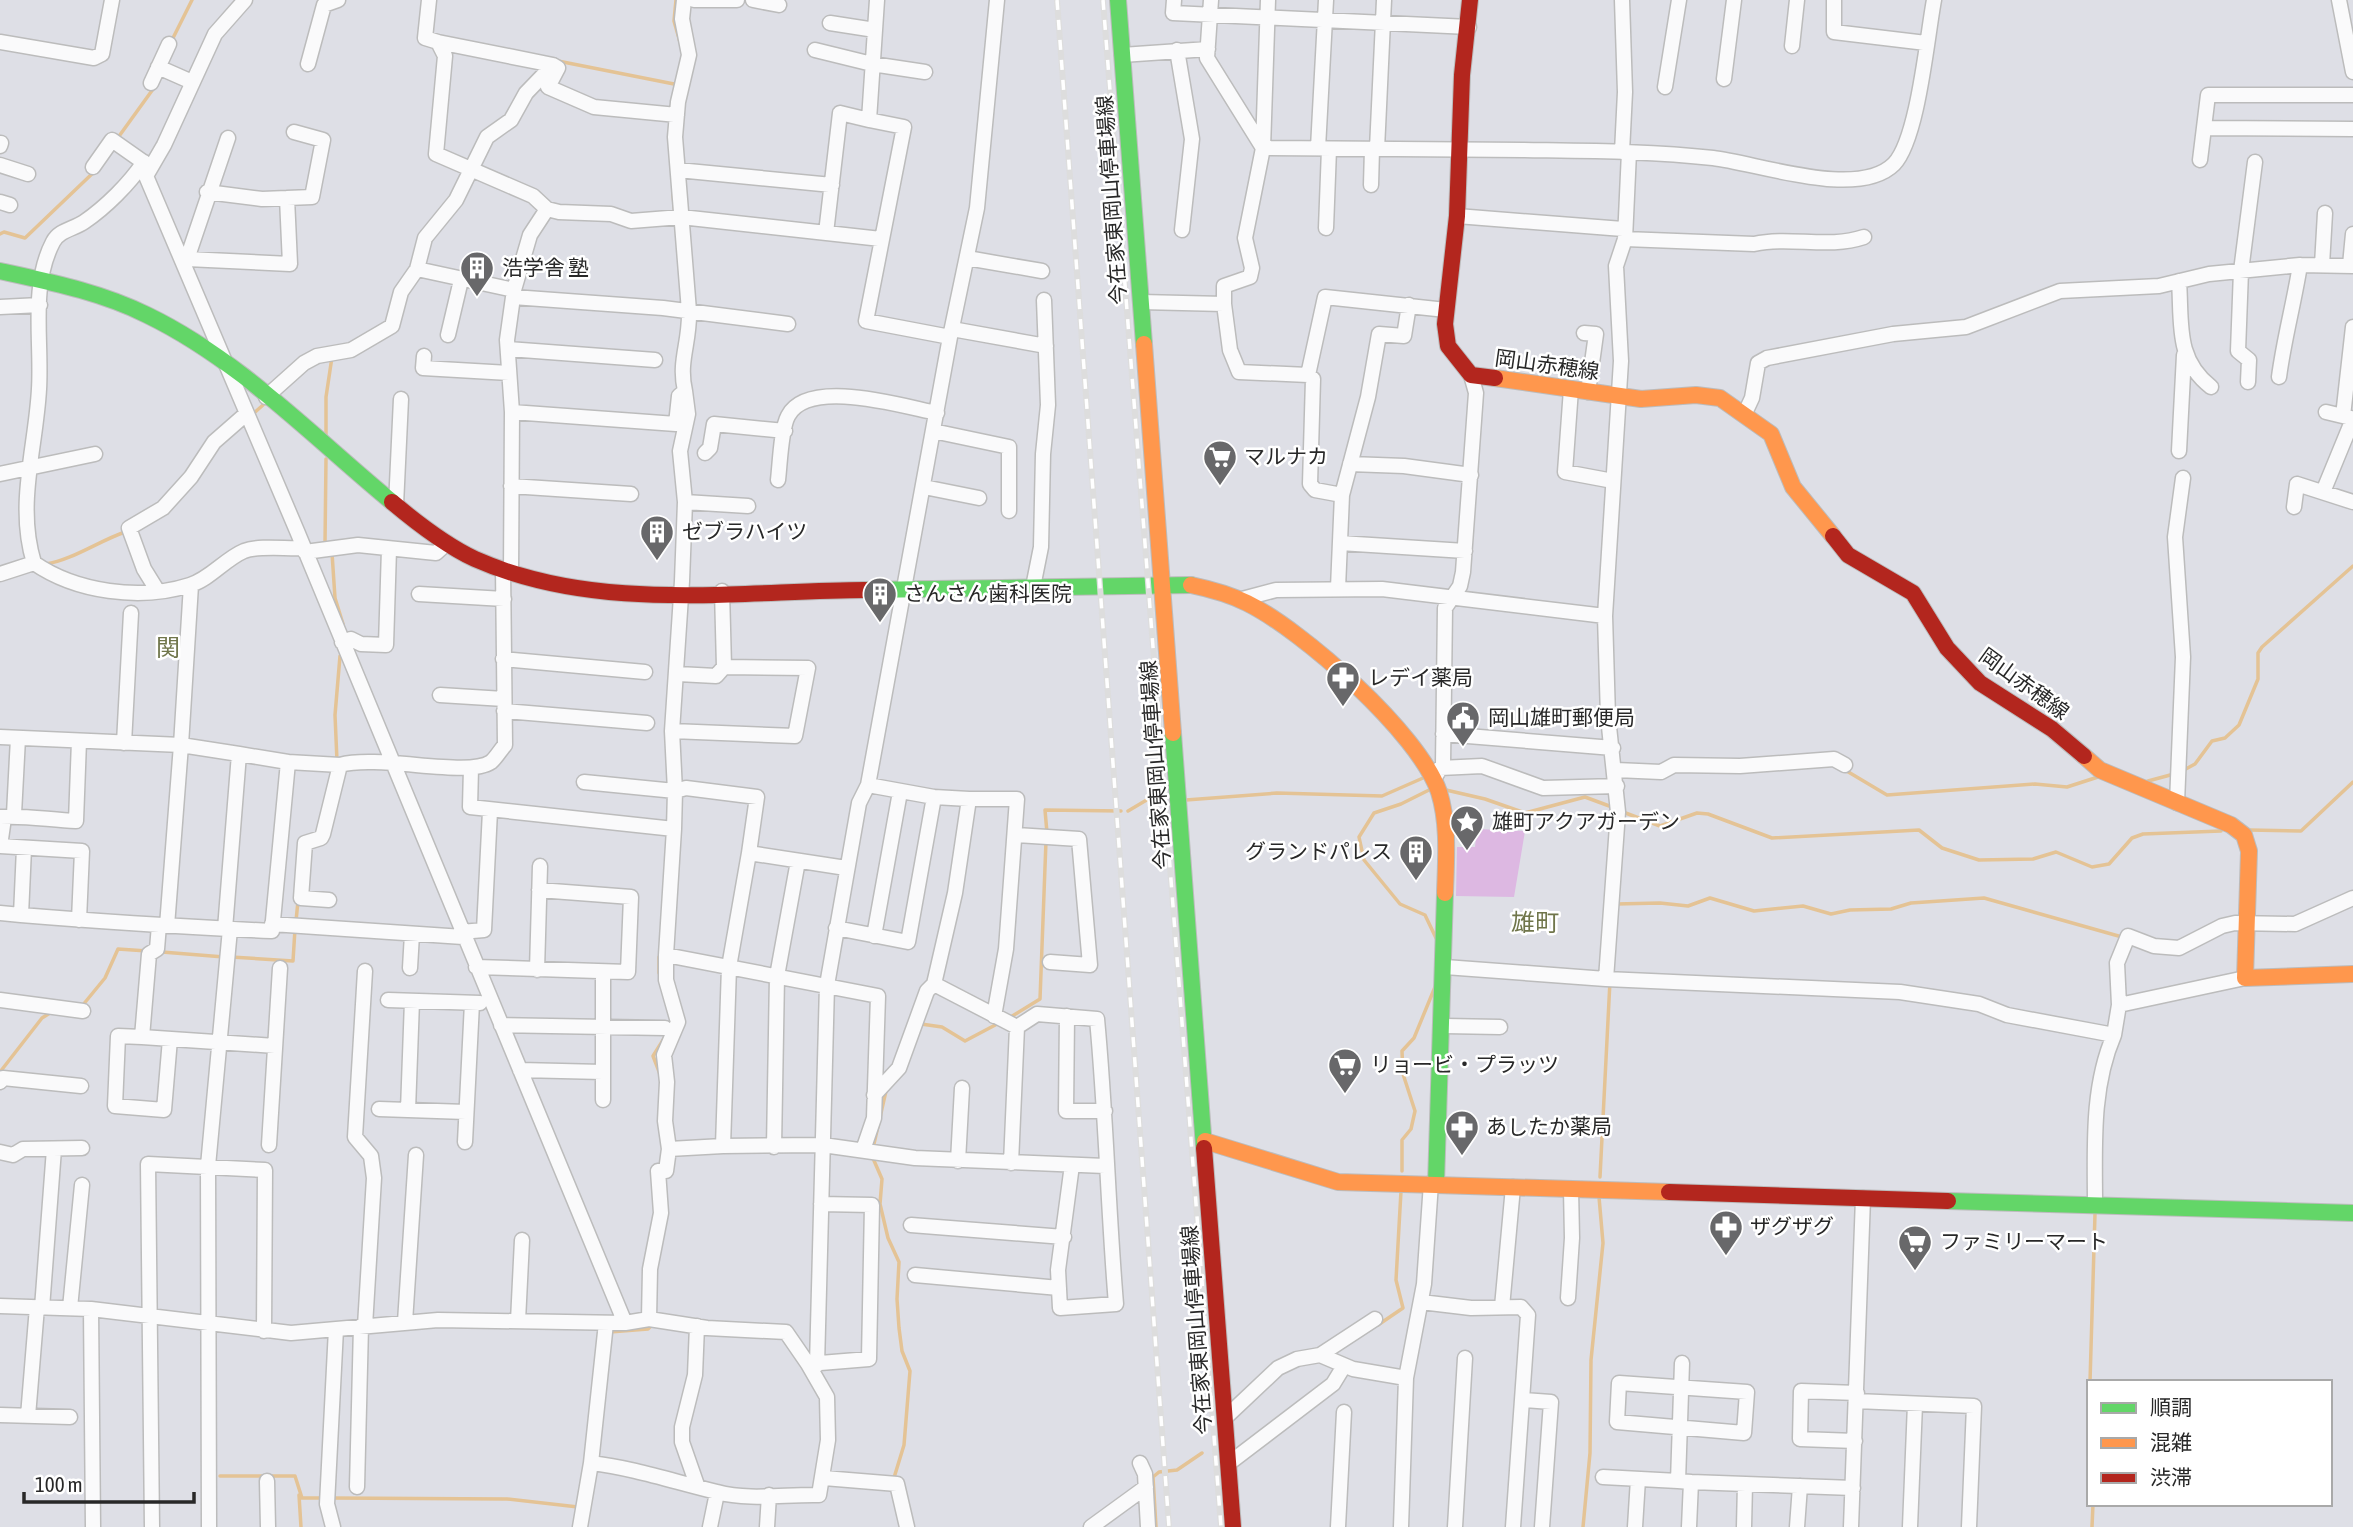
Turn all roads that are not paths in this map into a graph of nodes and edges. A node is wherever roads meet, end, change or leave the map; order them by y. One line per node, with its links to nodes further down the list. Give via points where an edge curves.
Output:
1 (112, 0): 34 (street, via 102,54 94,58)
2 (246, 0): 51 (street, via 215,34)
3 (338, 0): 43 (street, via 324,5)
4 (429, 0): 35 (street, via 425,38)
5 (684, 0): 54 (street, via 682,19 689,55)
6 (694, 0): 7 (street)
7 (737, 0)
8 (753, 0): 25 (street)
9 (877, 0): 33 (street)
10 (997, 0): 88 (street, via 977,208)
11 (1118, 0): 42 (street, 今在家東岡山停車場線)
12 (1174, 0): 26 (street, via 1173,13)
13 (1211, 0): 26 (street)
14 (1268, 0): 27 (street)
15 (1326, 0): 28 (street)
16 (1384, 0): 31 (street)
17 (1470, 0): 32 (street, 岡山赤穂線)
18 (1622, 0): 64 (street)
19 (1679, 0): 52 (street)
20 (1734, 0): 49 (street)
21 (1797, 0): 38 (street)
22 (1834, 0): 36 (street, via 1833,32)
23 (1934, 0): 36 (street)
24 (2339, 0): 29 (street)
25 (779, 5)
26 (1210, 15): 27 (street); 39 (street)
27 (1267, 18): 28 (street); 60 (street)
28 (1325, 20): 31 (street); 61 (street)
29 (2348, 21): 48 (street)
30 (830, 23): 33 (street)
31 (1383, 23): 32 (street); 62 (street)
32 (1469, 27): 63 (street, 岡山赤穂線)
33 (875, 30): 44 (street)
34 (0, 42)
35 (438, 42): 45 (street); 70 (street, via 445,55 436,154)
36 (1926, 43): 64 (street, via 1905,145 1882,172 1861,178 1814,177 1715,158)
37 (169, 44): 46 (street)
38 (1793, 46)
39 (1208, 49): 41 (street); 60 (street, via 1207,58)
40 (815, 50): 44 (street)
41 (1177, 50): 42 (street); 82 (street, via 1192,138)
42 (1122, 55): 102 (street, 今在家東岡山停車場線)
43 (308, 64)
44 (872, 64): 47 (street); 55 (street)
45 (553, 65): 54 (street, via 558,68 548,87 594,107); 70 (street, via 526,93 511,120 487,137)
46 (161, 68): 50 (street); 51 (street)
47 (925, 72)
48 (2353, 72)
49 (1724, 79)
50 (151, 82)
51 (192, 82): 67 (street, via 164,145)
52 (1665, 87)
53 (2353, 95): 56 (street, via 2208,95)
54 (673, 114): 71 (street)
55 (869, 120): 73 (street, via 840,113); 87 (street, via 904,127)
56 (2204, 128): 57 (street); 65 (street)
57 (2353, 129)
58 (294, 132): 76 (street, via 323,140 312,197)
59 (228, 138): 75 (street)
60 (1263, 148): 61 (street); 103 (street, via 1245,238 1251,277 1224,286)
61 (1323, 148): 62 (street); 81 (street)
62 (1375, 149): 63 (street); 74 (street)
63 (1458, 150): 64 (street); 79 (street, 岡山赤穂線)
64 (1626, 152): 84 (street, via 1629,201)
65 (2200, 160)
66 (2255, 162): 96 (street)
67 (146, 164): 69 (street, via 115,142); 89 (street, via 146,176); 97 (street, via 105,205 61,232)
68 (0, 165): 72 (street)
69 (93, 167)
70 (472, 170): 77 (street, via 534,196); 93 (street, via 456,200 425,239)
71 (678, 170): 73 (street); 80 (street)
72 (27, 174)
73 (832, 185): 83 (street)
74 (1371, 186)
75 (207, 192): 76 (street); 89 (street)
76 (286, 198): 89 (street, via 290,264)
77 (547, 209): 80 (street, via 611,214 631,221); 100 (street, via 530,235)
78 (2325, 213): 91 (street)
79 (1457, 216): 84 (street); 107 (street, 岡山赤穂線)
80 (678, 217): 83 (street); 108 (street)
81 (1326, 228)
82 (1182, 230)
83 (826, 233): 87 (street)
84 (1624, 234): 86 (street, via 1754,244 1775,240 1843,244); 129 (street, via 1616,266 1621,360)
85 (2353, 234): 92 (street)
86 (1864, 237)
87 (881, 239): 112 (street, via 866,321)
88 (967, 258): 95 (street); 112 (street)
89 (185, 261): 119 (street)
90 (2300, 265): 91 (street); 96 (street); 123 (street)
91 (2322, 265): 92 (street)
92 (2351, 266)
93 (416, 269): 98 (street); 130 (street, via 401,292 392,326 351,350 304,363)
94 (0, 271): 97 (street)
95 (1042, 271)
96 (2241, 271): 99 (street); 124 (street, via 2238,351 2249,360)
97 (41, 280): 104 (street); 119 (street, via 109,297 168,326)
98 (461, 280): 100 (street); 113 (street)
99 (2179, 281): 116 (street); 134 (street, via 2060,291 1966,327 1893,334 1768,358 1758,363)
100 (513, 294): 108 (street); 115 (street)
101 (1044, 300): 114 (street)
102 (1141, 302): 103 (street); 171 (street, 今在家東岡山停車場線)
103 (1224, 304): 121 (street, via 1230,350 1239,372)
104 (40, 305): 106 (street); 144 (street, via 39,391)
105 (1409, 305): 107 (street); 121 (street, via 1325,297); 143 (street, via 1404,337 1379,334)
106 (0, 307)
107 (1446, 310): 122 (street, 岡山赤穂線, via 1444,341 1453,358)
108 (687, 311): 109 (street); 127 (street, via 690,337 680,366)
109 (788, 324)
110 (2353, 327): 137 (street)
111 (1584, 332): 128 (street, via 1596,334)
112 (951, 333): 114 (street); 136 (street)
113 (448, 335)
114 (1046, 346): 172 (street, via 1044,514)
115 (508, 349): 118 (street); 120 (street)
116 (2184, 355): 125 (street, via 2197,376); 140 (street)
117 (424, 356): 120 (street, via 424,368)
118 (655, 360)
119 (227, 365): 130 (street); 135 (street)
120 (509, 373): 132 (street)
121 (1308, 375): 154 (street, via 1313,379 1310,484 1315,490)
122 (1471, 375): 126 (street, 岡山赤穂線); 146 (street, via 1476,393)
123 (2279, 377)
124 (2248, 382)
125 (2211, 387)
126 (1571, 389): 128 (street, 岡山赤穂線); 149 (street, via 1565,472)
127 (683, 392): 132 (street, via 676,425); 156 (street, via 688,414 680,451)
128 (1588, 392): 129 (street, 岡山赤穂線)
129 (1618, 396): 134 (street, 岡山赤穂線, via 1720,398); 149 (street)
130 (266, 397): 158 (street)
131 (401, 399): 158 (street)
132 (512, 412): 150 (street)
133 (2326, 412): 137 (street)
134 (1745, 413): 215 (street, 岡山赤穂線, via 1771,434 1793,487 1848,555 1913,593 1947,648 1980,683 2052,729 2100,770)
135 (246, 414): 165 (street); 175 (street, via 214,442 163,508 129,531)
136 (937, 414): 138 (street, via 836,396 797,406 788,416); 139 (street)
137 (2350, 418): 152 (street)
138 (785, 431): 141 (street, via 714,424); 148 (street)
139 (933, 431): 151 (street); 161 (street, via 1009,447)
140 (2179, 451)
141 (705, 453)
142 (94, 454): 144 (street)
143 (1350, 464): 146 (street); 154 (street)
144 (27, 470): 145 (street); 167 (street)
145 (0, 474)
146 (1471, 475): 166 (street)
147 (2183, 478): 215 (street, via 2175,537 2183,657)
148 (778, 480)
149 (1613, 481): 183 (street)
150 (511, 486): 153 (street); 168 (street)
151 (924, 487): 155 (street); 174 (street)
152 (2323, 492): 157 (street); 160 (street, via 2297,484)
153 (631, 494)
154 (1342, 495): 163 (street)
155 (979, 498)
156 (685, 502): 159 (street); 177 (street)
157 (2353, 502)
158 (396, 505): 162 (street)
159 (748, 506)
160 (2294, 507)
161 (1009, 511)
162 (447, 543): 164 (street, via 436,554); 168 (street)
163 (1340, 543): 166 (street); 173 (street)
164 (389, 549): 165 (street, via 358,545); 184 (street, via 386,645 351,639)
165 (304, 550): 170 (street, via 245,551); 184 (street)
166 (1465, 551): 179 (street, via 1460,586)
167 (34, 563): 169 (street); 175 (street, via 59,579 93,588)
168 (507, 571): 177 (street, via 595,592); 180 (street)
169 (0, 574)
170 (191, 585): 175 (street); 198 (street)
171 (1163, 585): 172 (street); 181 (street, via 1214,589); 286 (street, 今在家東岡山停車場線)
172 (1033, 587): 174 (street)
173 (1338, 588): 179 (street); 181 (street, via 1276,590)
174 (906, 589): 176 (street); 209 (street)
175 (157, 590)
176 (722, 591): 177 (street); 186 (street)
177 (682, 592): 188 (street)
178 (419, 594): 180 (street)
179 (1453, 597): 183 (street); 193 (street, via 1445,608)
180 (504, 599): 185 (street)
181 (1242, 599): 207 (street, via 1274,616 1366,695)
182 (131, 613): 197 (street)
183 (1605, 616): 199 (street)
184 (342, 642): 201 (street)
185 (503, 660): 187 (street); 190 (street)
186 (724, 667): 188 (street, via 716,676); 192 (street, via 808,668 795,736)
187 (645, 672)
188 (678, 674): 192 (street)
189 (440, 695): 190 (street)
190 (504, 705): 191 (street); 205 (street, via 505,744 491,762)
191 (647, 723)
192 (672, 732): 211 (street)
193 (1443, 734): 199 (street); 207 (street)
194 (0, 737): 195 (street)
195 (18, 738): 196 (street); 217 (street)
196 (79, 741): 197 (street); 217 (street, via 76,821)
197 (124, 743): 198 (street)
198 (181, 745): 200 (street); 234 (street)
199 (1613, 748): 206 (street)
200 (239, 754): 202 (street); 236 (street)
201 (391, 761): 203 (street); 205 (street); 238 (street)
202 (288, 762): 203 (street); 233 (street)
203 (337, 765): 228 (street, via 323,834 305,843 301,898)
204 (1845, 765): 206 (street, via 1834,759 1674,765 1661,772)
205 (471, 768): 216 (street, via 470,807)
206 (1616, 770): 210 (street)
207 (1437, 773): 210 (street, via 1482,766 1543,788); 244 (street, via 1445,836)
208 (584, 782): 211 (street)
209 (868, 785): 212 (street); 225 (street, via 859,803)
210 (1617, 786): 253 (street)
211 (671, 791): 218 (street); 222 (street, via 686,788 757,797)
212 (900, 792): 213 (street); 239 (street)
213 (934, 797): 214 (street); 239 (street, via 908,942)
214 (969, 799): 219 (street, via 1017,799); 255 (street, via 955,893)
215 (2177, 803): 232 (street, 岡山赤穂線, via 2244,835 2249,851)
216 (490, 811): 218 (street); 238 (street, via 484,930)
217 (6, 816): 220 (street)
218 (670, 828): 240 (street)
219 (1016, 835): 241 (street, via 1079,839 1090,965); 264 (street)
220 (0, 846): 221 (street)
221 (24, 848): 230 (street); 231 (street, via 82,851)
222 (749, 853): 223 (street); 243 (street)
223 (798, 861): 225 (street); 251 (street)
224 (540, 866): 226 (street)
225 (846, 868): 235 (street)
226 (539, 890): 247 (street); 249 (street, via 631,897 628,972)
227 (2353, 898): 232 (street, via 2295,924)
228 (329, 900)
229 (0, 913): 230 (street)
230 (21, 915): 231 (street)
231 (79, 920): 234 (street)
232 (2245, 923): 252 (street, 岡山赤穂線); 261 (street, via 2222,926 2179,948 2127,939 2117,963)
233 (272, 924): 236 (street, via 272,931); 237 (street)
234 (163, 925): 236 (street); 271 (street, via 158,949 149,954)
235 (836, 928): 239 (street); 254 (street)
236 (228, 929): 273 (street)
237 (412, 933): 238 (street); 246 (street)
238 (462, 935): 242 (street)
239 (874, 936)
240 (666, 955): 243 (street); 296 (street, via 666,980 678,1022 664,1055)
241 (1049, 962)
242 (476, 967): 247 (street); 260 (street)
243 (729, 967): 251 (street); 290 (street)
244 (1445, 967): 253 (street); 267 (street)
245 (280, 968): 274 (street)
246 (410, 968)
247 (537, 970): 249 (street)
248 (365, 971): 331 (street, via 355,1137 371,1156 374,1178)
249 (603, 972): 266 (street)
250 (2353, 974): 252 (street)
251 (778, 976): 254 (street); 291 (street)
252 (2245, 978): 261 (street)
253 (1609, 979): 270 (street, via 1900,992 1979,1004 2007,1015)
254 (827, 985): 280 (street, via 878,996); 289 (street)
255 (934, 985): 264 (street); 280 (street, via 914,1020 899,1068)
256 (0, 1000): 262 (street)
257 (388, 1000): 258 (street)
258 (412, 1001): 259 (street); 283 (street)
259 (472, 1003): 260 (street); 285 (street)
260 (492, 1003): 265 (street)
261 (2119, 1005): 270 (street)
262 (80, 1011)
263 (1067, 1016): 264 (street, via 1037,1014); 284 (street, via 1097,1018); 284 (street, via 1066,1111)
264 (1004, 1021): 299 (street)
265 (501, 1025): 266 (street); 275 (street)
266 (603, 1026): 269 (street); 276 (street)
267 (1445, 1026): 268 (street); 303 (street)
268 (1500, 1027)
269 (665, 1028)
270 (2114, 1035): 309 (street, via 2100,1078)
271 (142, 1037): 272 (street); 272 (street, via 118,1036 115,1106 164,1110)
272 (170, 1039): 273 (street)
273 (220, 1042): 274 (street); 302 (street)
274 (275, 1046): 288 (street)
275 (520, 1070): 276 (street); 329 (street)
276 (603, 1072): 281 (street)
277 (0, 1082): 278 (street, via 3,1078)
278 (81, 1086)
279 (962, 1088): 298 (street)
280 (874, 1095): 294 (street)
281 (603, 1100)
282 (379, 1109): 283 (street)
283 (408, 1110): 285 (street)
284 (1105, 1111): 301 (street)
285 (466, 1112): 287 (street)
286 (1205, 1141): 303 (street, via 1324,1180); 349 (street, 今在家東岡山停車場線)
287 (465, 1142)
288 (269, 1145)
289 (823, 1145): 291 (street); 294 (street); 308 (street)
290 (723, 1146): 291 (street); 296 (street)
291 (774, 1147)
292 (82, 1148): 293 (street)
293 (54, 1149): 295 (street, via 23,1149 13,1155); 320 (street)
294 (869, 1151): 298 (street)
295 (0, 1152)
296 (668, 1152): 324 (street, via 663,1171 658,1171 662,1213 650,1269)
297 (416, 1156): 327 (street)
298 (958, 1161): 299 (street)
299 (1011, 1163): 300 (street)
300 (1072, 1165): 301 (street); 312 (street)
301 (1105, 1166): 315 (street, via 1116,1304 1059,1308)
302 (208, 1167): 323 (street, via 148,1164); 330 (street); 334 (street, via 265,1170)
303 (1434, 1184): 305 (street); 317 (street)
304 (82, 1185): 321 (street)
305 (1513, 1187): 306 (street); 319 (street)
306 (1571, 1189): 307 (street); 316 (street)
307 (1863, 1198): 309 (street); 342 (street)
308 (821, 1204): 338 (street); 338 (street, via 872,1205 869,1360)
309 (2095, 1205): 310 (street)
310 (2353, 1213)
311 (911, 1224): 312 (street)
312 (1063, 1237): 315 (street)
313 (522, 1240): 326 (street)
314 (915, 1275): 315 (street)
315 (1059, 1288)
316 (1568, 1298)
317 (1421, 1302): 319 (street); 340 (street)
318 (0, 1306): 320 (street)
319 (1502, 1307): 343 (street, via 1521,1307 1528,1315)
320 (39, 1308): 321 (street); 347 (street)
321 (70, 1308): 322 (street)
322 (91, 1309): 323 (street); 368 (street)
323 (150, 1315): 330 (street); 369 (street)
324 (652, 1319): 329 (street); 332 (street)
325 (1376, 1320): 335 (street)
326 (518, 1321): 327 (street); 328 (street)
327 (405, 1322): 331 (street)
328 (606, 1322): 329 (street); 353 (street)
329 (625, 1323)
330 (208, 1325): 334 (street); 370 (street)
331 (363, 1326): 333 (street); 363 (street)
332 (697, 1326): 338 (street, via 786,1332); 361 (street, via 695,1375 682,1427 682,1442)
333 (336, 1329): 334 (street); 372 (street, via 327,1498)
334 (264, 1331)
335 (1322, 1357): 339 (street); 349 (street, via 1297,1359 1278,1368)
336 (1465, 1358): 382 (street)
337 (1682, 1363): 341 (street)
338 (812, 1365): 356 (street, via 827,1397)
339 (1344, 1366): 340 (street); 354 (street, via 1333,1384)
340 (1406, 1378): 381 (street)
341 (1681, 1387): 350 (street); 350 (street, via 1619,1383 1617,1422); 350 (street, via 1747,1392 1744,1433)
342 (1856, 1397): 344 (street); 351 (street); 351 (street, via 1801,1391 1800,1439)
343 (1523, 1400): 383 (street); 384 (street, via 1551,1402)
344 (1915, 1404): 390 (street); 391 (street, via 1974,1406)
345 (1345, 1412): 380 (street)
346 (0, 1415): 347 (street)
347 (28, 1416): 348 (street)
348 (70, 1417)
349 (1225, 1418): 354 (street, 今在家東岡山停車場線)
350 (1680, 1428): 359 (street)
351 (1855, 1441): 365 (street)
352 (1140, 1462): 364 (street)
353 (594, 1463): 361 (street); 373 (street)
354 (1228, 1464): 379 (street, 今在家東岡山停車場線)
355 (1603, 1477): 357 (street)
356 (824, 1478): 367 (street, via 819,1495); 376 (street, via 892,1483)
357 (1638, 1479): 359 (street); 385 (street)
358 (267, 1481): 371 (street)
359 (1685, 1481): 360 (street); 386 (street)
360 (1745, 1484): 362 (street); 387 (street)
361 (697, 1485): 366 (street)
362 (1800, 1486): 365 (street); 388 (street)
363 (357, 1487)
364 (1146, 1487): 377 (street); 378 (street)
365 (1853, 1488): 389 (street)
366 (717, 1493): 367 (street); 374 (street)
367 (769, 1495): 375 (street)
368 (93, 1527)
369 (152, 1527)
370 (209, 1527)
371 (268, 1527)
372 (333, 1527)
373 (580, 1527)
374 (710, 1527)
375 (767, 1527)
376 (907, 1527)
377 (1091, 1527)
378 (1149, 1527)
379 (1233, 1527)
380 (1338, 1527)
381 (1401, 1527)
382 (1455, 1527)
383 (1513, 1527)
384 (1542, 1527)
385 (1635, 1527)
386 (1689, 1527)
387 (1744, 1527)
388 (1797, 1527)
389 (1851, 1527)
390 (1910, 1527)
391 (1969, 1527)

